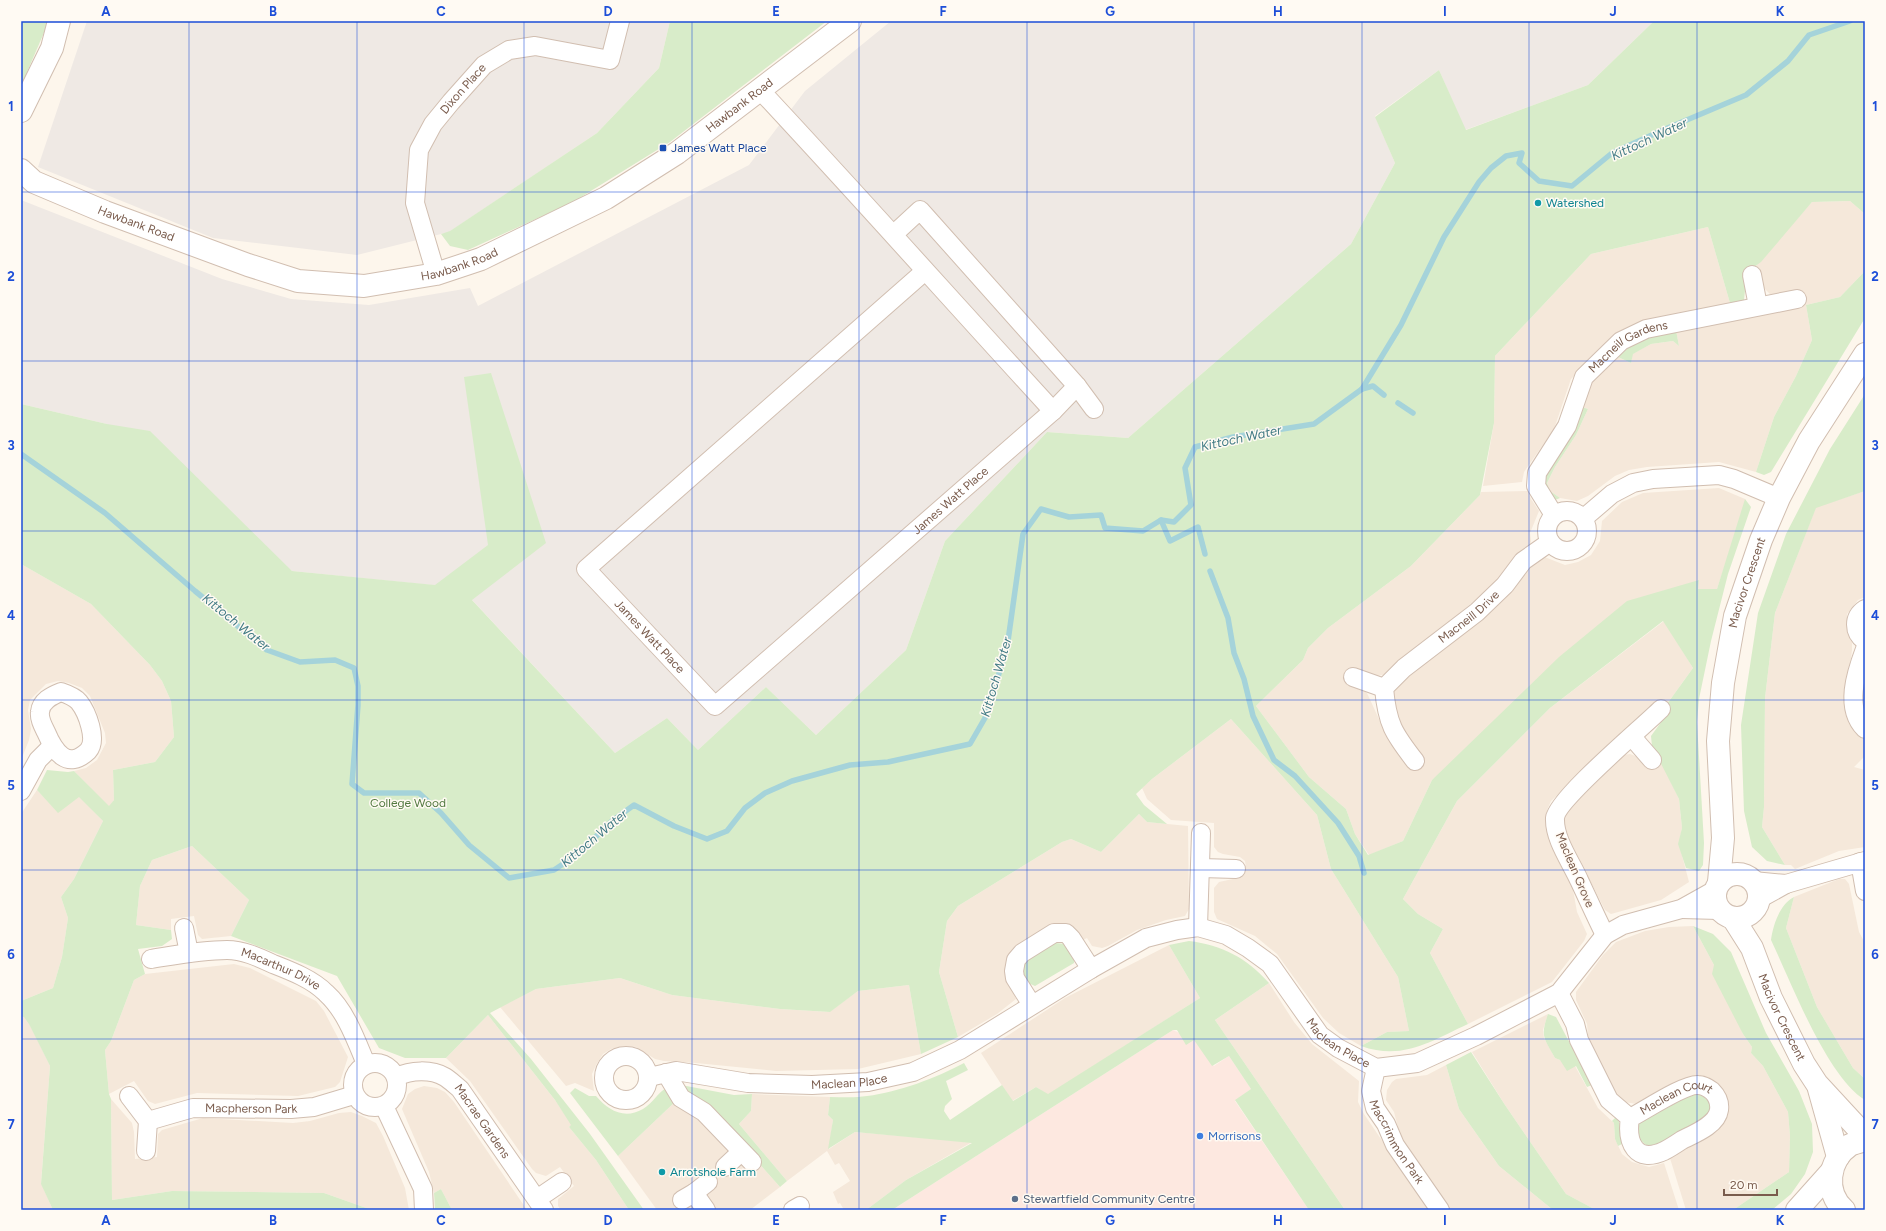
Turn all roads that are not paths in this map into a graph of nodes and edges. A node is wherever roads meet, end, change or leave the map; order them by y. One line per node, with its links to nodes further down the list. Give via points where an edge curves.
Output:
1 (60, 21): 5 (street, via 52,48)
2 (620, 21): 9 (street, Dixon Place, via 610,60 535,46 509,50 484,65 433,124 418,150 415,203)
3 (850, 21): 4 (street, Hawbank Road)
4 (760, 90): 7 (street); 9 (street, Hawbank Road, via 677,153 606,198 481,259)
5 (21, 111)
6 (21, 170): 9 (street, Hawbank Road, via 34,182 105,212 298,281 364,286)
7 (894, 234): 8 (street); 14 (street, via 920,210)
8 (925, 271): 16 (street); 16 (street, James Watt Place, via 586,569 715,706)
9 (436, 274)
10 (1752, 275): 12 (street)
11 (1797, 298): 12 (street, Macneill Gardens)
12 (1758, 306): 18 (street, Macneill Gardens, via 1646,329 1621,341 1584,377 1567,426 1537,473 1536,486)
13 (1865, 354): 17 (street, Macivor Crescent, via 1809,441)
14 (1077, 386): 15 (street); 16 (street, James Watt Place)
15 (1094, 409)
16 (1053, 410)
17 (1779, 498): 19 (street, via 1734,479 1719,476 1653,479 1633,483 1612,494); 38 (street, Macivor Crescent, via 1761,540 1735,616 1723,683 1718,741 1724,838)
18 (1554, 515): 19 (street, via 1561,511 1570,511); 20 (street, via 1547,528)
19 (1584, 518): 20 (street, via 1588,527 1583,545 1565,552)
20 (1550, 542): 25 (street, Macneill Drive, via 1523,561 1505,585 1477,612 1404,668)
21 (1865, 609): 22 (street, via 1856,620 1856,630)
22 (1865, 641)
23 (1865, 649): 27 (street, via 1856,673 1853,703 1855,714)
24 (1353, 678): 25 (street)
25 (1384, 688): 31 (street, via 1386,710 1392,727)
26 (1661, 709): 28 (street, Maclean Grove)
27 (1865, 729)
28 (1632, 737): 30 (street); 41 (street, Maclean Grove, via 1575,788 1560,805 1555,817 1558,836)
29 (52, 746): 32 (street, via 38,760)
30 (1652, 760)
31 (1415, 762)
32 (21, 791)
33 (1201, 834): 35 (street)
34 (1862, 862): 37 (street); 38 (street, Maclean Place)
35 (1201, 868): 36 (street); 40 (street)
36 (1236, 869)
37 (1865, 891)
38 (1736, 896): 41 (street, Maclean Place, via 1623,925); 52 (street, Macivor Crescent, via 1771,998 1804,1064)
39 (184, 928): 42 (street)
40 (1198, 928): 44 (street, Maclean Place, via 1177,930 1146,938); 48 (street, Maclean Place, via 1226,935 1270,964 1320,1035 1338,1048)
41 (1606, 935): 45 (street, Maclean Place)
42 (189, 953): 43 (street, Macarthur Drive); 47 (street, Macarthur Drive, via 241,951 316,985 336,1005 353,1032)
43 (151, 959)
44 (1090, 969): 46 (street, Maclean Place); 46 (street, via 1071,938 1066,933 1054,933 1022,953 1016,960 1015,978)
45 (1559, 993): 48 (street, Maclean Place, via 1417,1063); 56 (street, Maclean Court, via 1575,1024 1578,1040 1609,1100)
46 (1032, 1005): 49 (street, Maclean Place, via 940,1060 912,1072 868,1082 812,1085 748,1083 676,1071)
47 (366, 1064): 50 (street, via 378,1062 389,1067); 53 (street, via 357,1072 352,1083)
48 (1376, 1068): 68 (street, Maccrimmon Park, via 1371,1091 1375,1108 1386,1124 1395,1145)
49 (666, 1073): 51 (street, Maclean Place); 62 (street, via 681,1098 704,1112 747,1157)
50 (396, 1077): 55 (street, via 397,1088 393,1099); 65 (street, Macrae Gardens, via 406,1073 428,1071 445,1077 460,1089)
51 (649, 1077)
52 (1817, 1084): 58 (street, Macivor Crescent); 61 (street, Macivor Crescent)
53 (354, 1095): 55 (street, via 362,1104 373,1108); 57 (street, Macpherson Park, via 314,1107 291,1109 193,1108)
54 (129, 1096): 57 (street)
55 (384, 1106): 66 (street, via 423,1189)
56 (1630, 1118): 56 (street, Maclean Court, via 1683,1089 1697,1085 1705,1086 1719,1101 1719,1112 1707,1126 1651,1155 1640,1153 1633,1147 1628,1130)
57 (148, 1121): 60 (street)
58 (1865, 1136)
59 (1865, 1140): 61 (street, via 1851,1145)
60 (146, 1151)
61 (1834, 1164): 69 (street); 70 (street, Macivor Crescent, via 1831,1184 1834,1196)
62 (724, 1167)
63 (562, 1182): 65 (street)
64 (695, 1191): 67 (street)
65 (541, 1204)
66 (424, 1210)
67 (706, 1210)
68 (1440, 1210)
69 (1797, 1210)
70 (1844, 1210)

